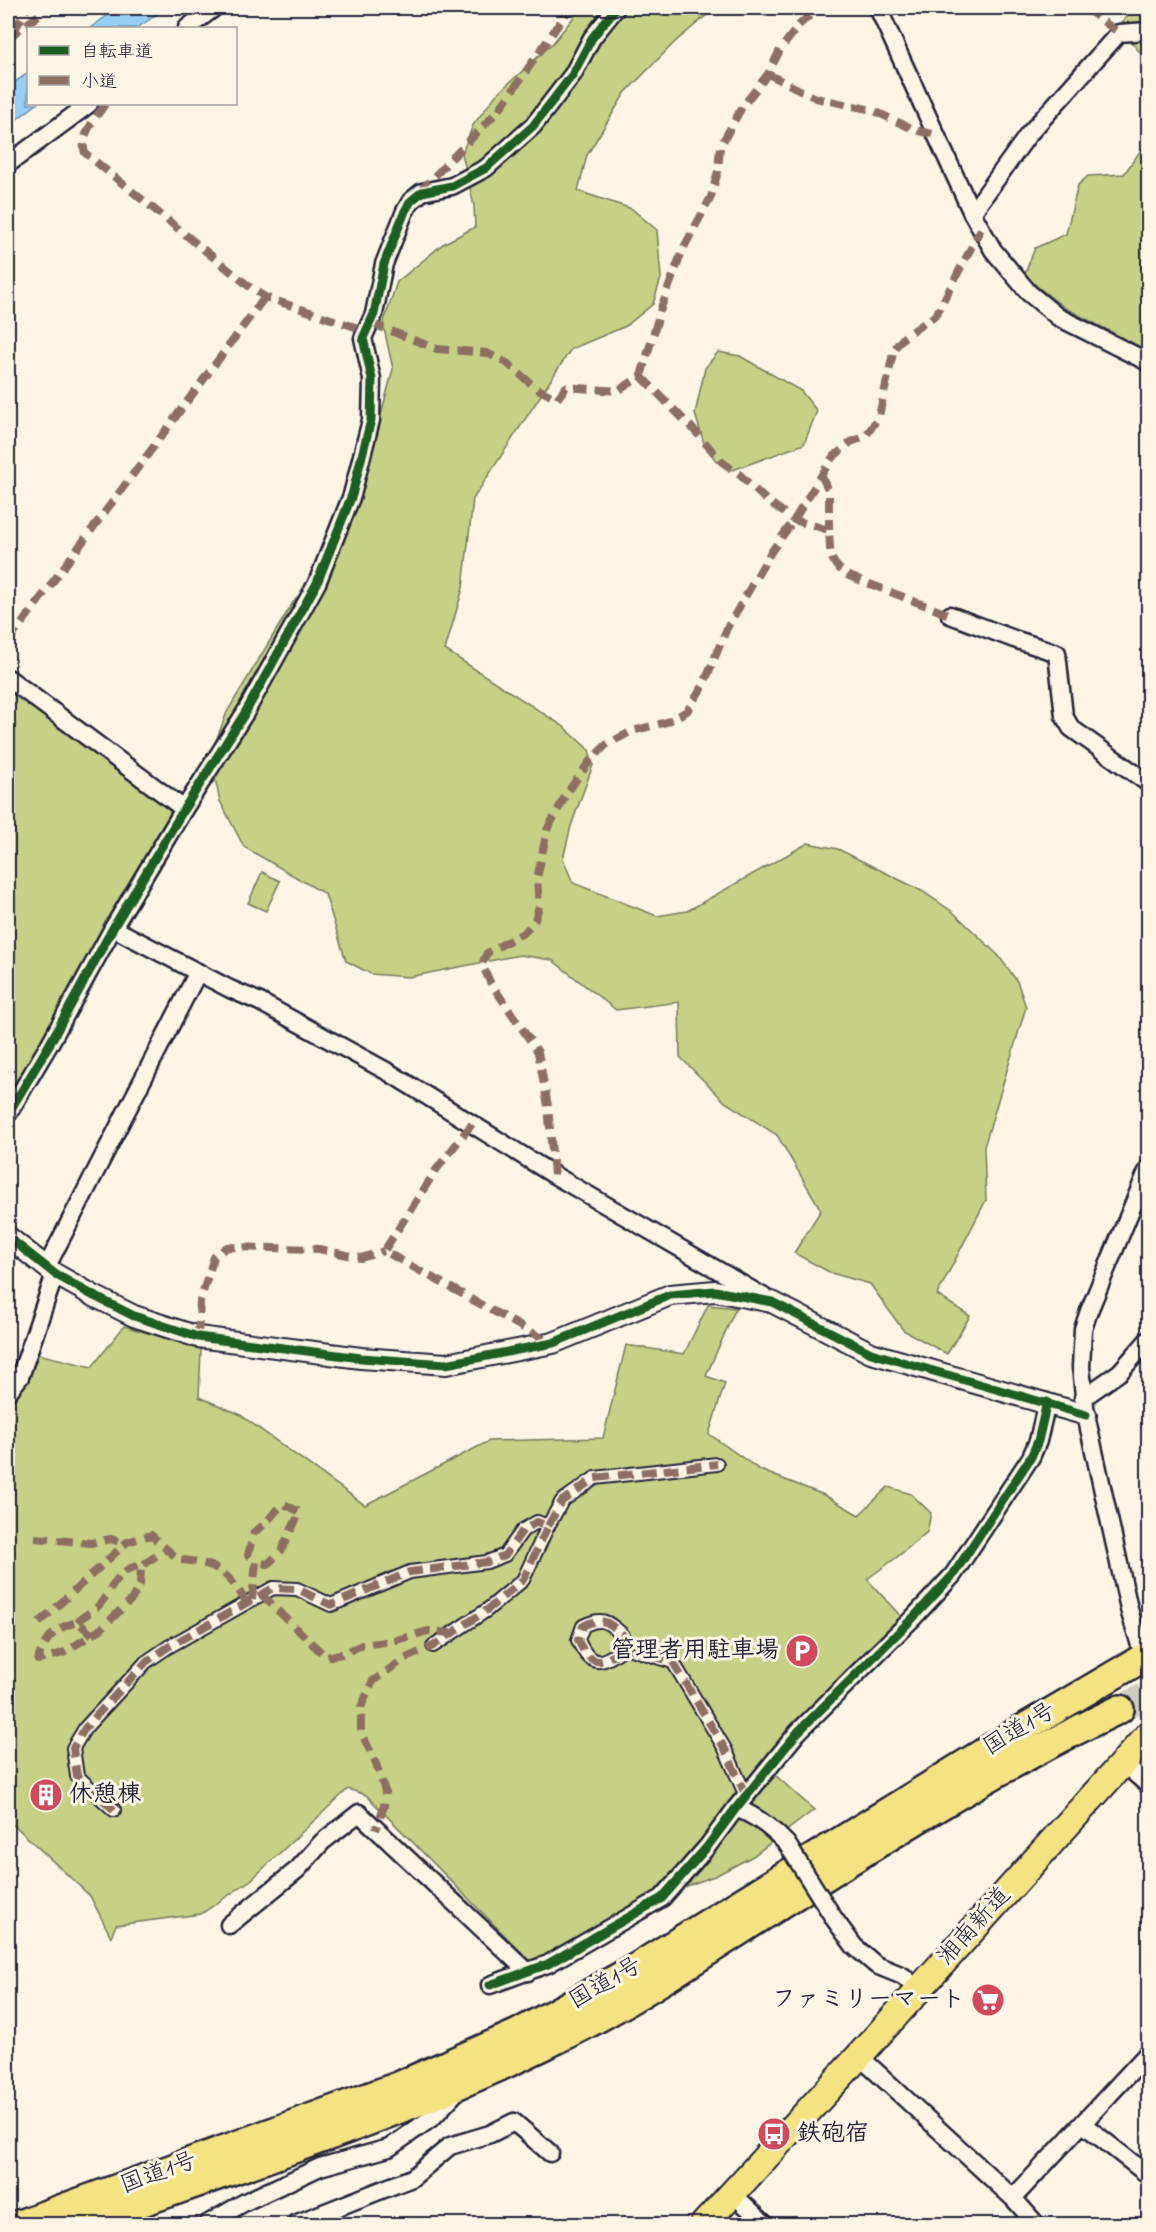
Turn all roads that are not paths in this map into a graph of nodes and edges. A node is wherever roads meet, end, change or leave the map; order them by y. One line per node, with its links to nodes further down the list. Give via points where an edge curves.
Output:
1 (214, 8): 4 (street)
2 (616, 8): 13 (street, via 533,126 486,168 452,186 422,192 405,211 384,264 374,314 363,338 372,379 371,420 342,523 312,592 245,713)
3 (878, 8): 8 (street)
4 (188, 27)
5 (1149, 31): 8 (street, via 1119,33 1028,135)
6 (87, 105): 7 (street)
7 (8, 164)
8 (972, 213): 9 (street, via 993,250 1029,293 1058,317)
9 (1149, 362)
10 (950, 615): 12 (street, via 1057,653 1064,716 1071,728)
11 (8, 678): 13 (street)
12 (1149, 783)
13 (184, 809): 14 (street)
14 (113, 928): 15 (street); 16 (street)
15 (198, 972): 19 (street); 20 (street, via 390,1073 554,1175)
16 (8, 1114)
17 (1149, 1169): 24 (street, via 1083,1329)
18 (8, 1237): 19 (street)
19 (50, 1271): 20 (street, via 134,1316 198,1336 361,1358 446,1364 553,1343 670,1295 715,1291); 22 (street, via 20,1377)
20 (772, 1302): 23 (street, via 871,1353)
21 (1149, 1341): 24 (street)
22 (8, 1392)
23 (1047, 1402): 24 (street); 34 (street, via 1031,1457 953,1575 798,1732)
24 (1085, 1406): 29 (street, via 1130,1613)
25 (717, 1464): 26 (street, via 595,1478 562,1501)
26 (548, 1526): 27 (street, via 523,1580); 35 (street, via 537,1522 523,1530 505,1556 410,1572 331,1605 297,1590 273,1588 168,1647 146,1662 118,1691 73,1748 77,1776)
27 (433, 1646)
28 (624, 1647): 34 (street, via 673,1662 724,1749)
29 (1147, 1660): 50 (highway, 国道1号, via 1010,1736 635,1968 518,2033 398,2086)
30 (1120, 1709): 42 (highway, 国道1号, via 1058,1738 932,1811 593,2021)
31 (1149, 1735): 32 (main road, 湘南新道)
32 (1123, 1763): 33 (street); 39 (main road, 湘南新道)
33 (1149, 1785)
34 (741, 1802): 37 (street, via 662,1898); 39 (street, bridge, via 787,1844 854,1946 876,1965 903,1976)
35 (114, 1810)
36 (229, 1926): 37 (street, via 359,1813)
37 (528, 1972): 38 (street)
38 (490, 1985)
39 (918, 1990): 41 (main road, 湘南新道)
40 (1149, 2054): 44 (street)
41 (859, 2056): 48 (main road, 湘南新道); 49 (street)
42 (466, 2080): 43 (highway, 国道1号); 45 (street, via 433,2117)
43 (367, 2121): 45 (street, via 392,2128); 51 (highway, 国道1号)
44 (1083, 2124): 47 (street); 49 (street)
45 (389, 2148): 52 (street, via 320,2167)
46 (550, 2153): 53 (street, via 514,2122 450,2146 412,2178)
47 (1149, 2175)
48 (732, 2193): 54 (main road, 湘南新道); 55 (street)
49 (1013, 2198): 56 (street)
50 (20, 2224)
51 (80, 2224)
52 (207, 2224)
53 (295, 2224)
54 (704, 2224)
55 (765, 2224)
56 (1036, 2224)

